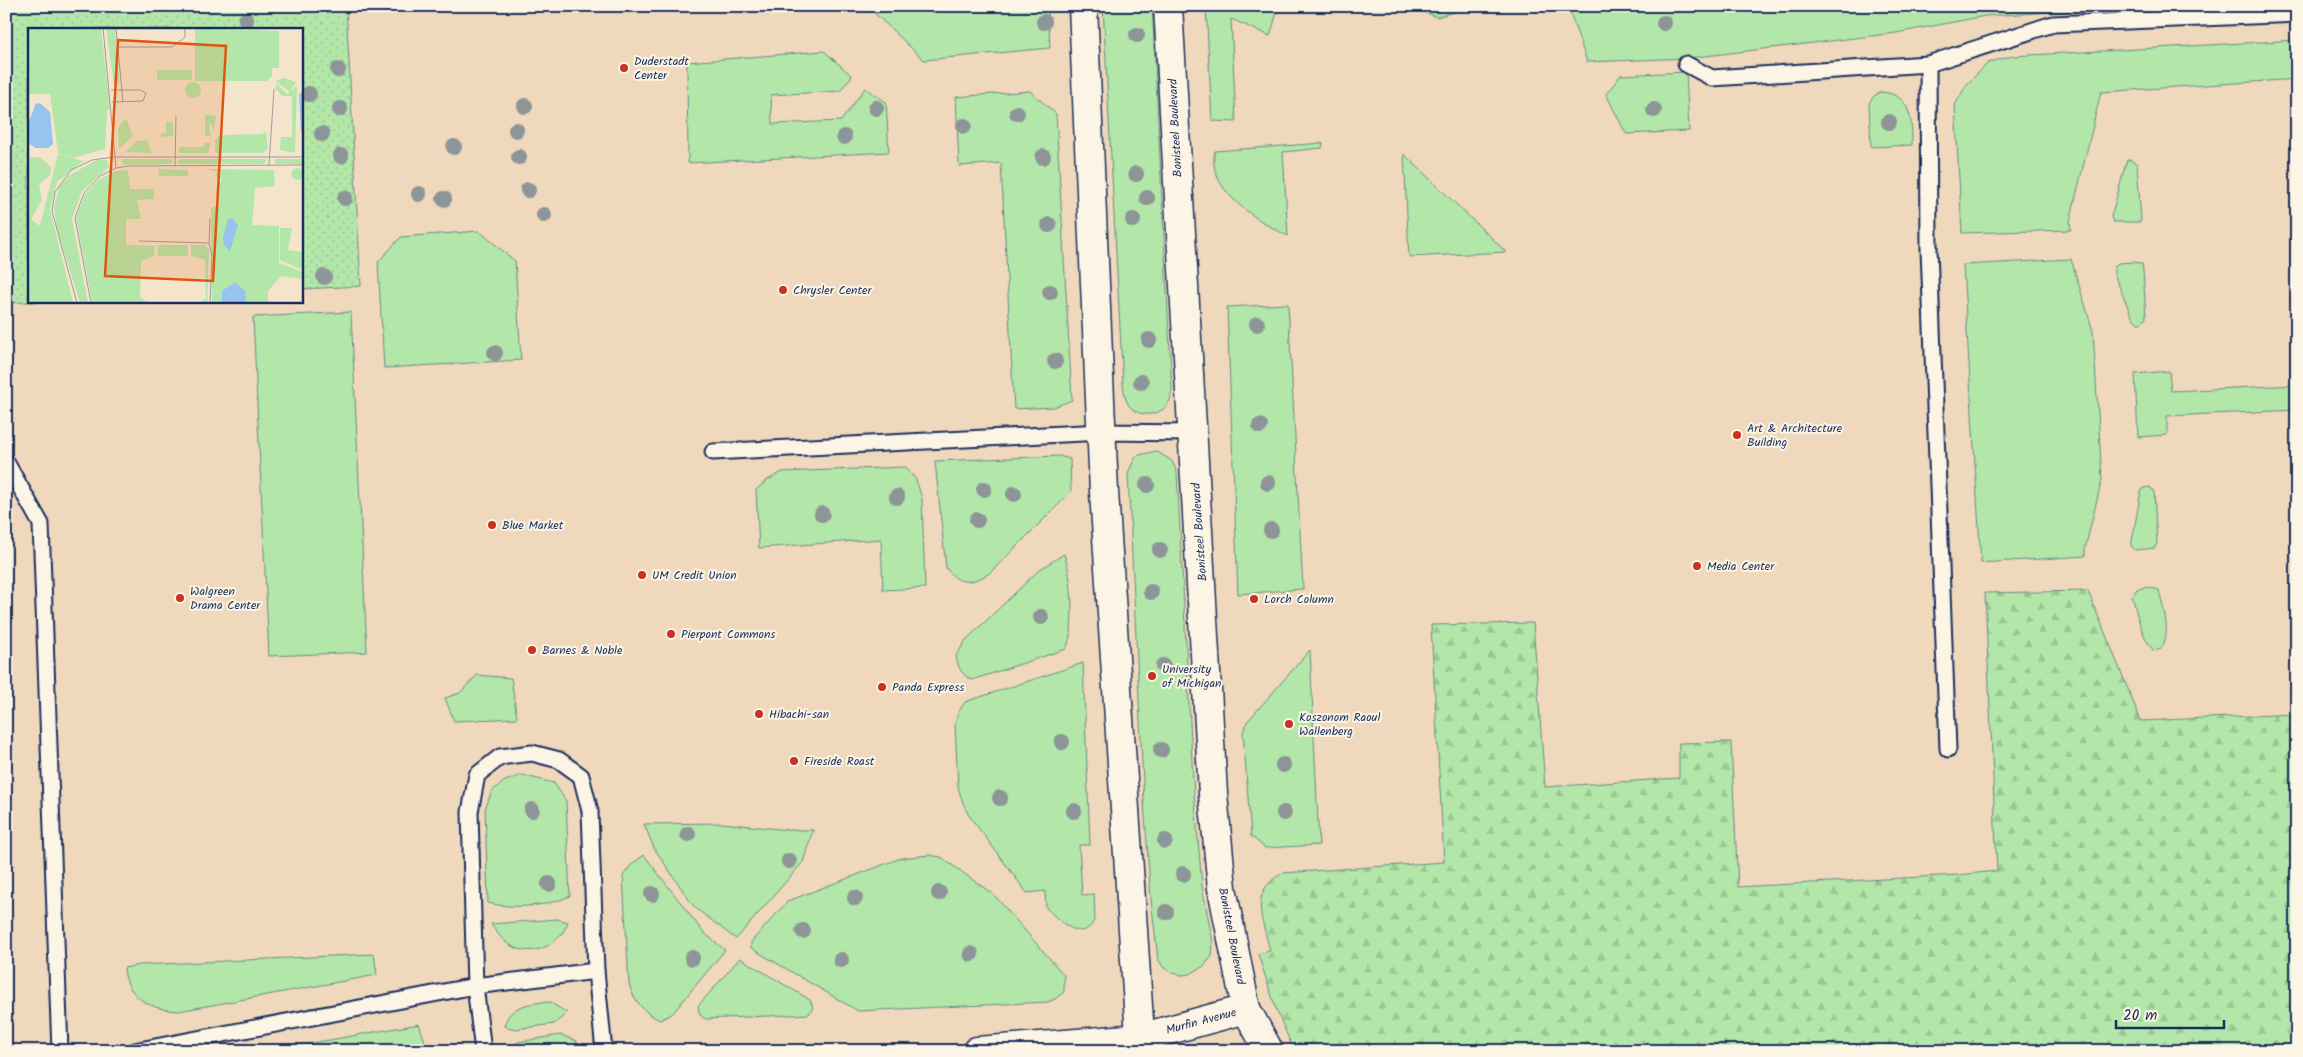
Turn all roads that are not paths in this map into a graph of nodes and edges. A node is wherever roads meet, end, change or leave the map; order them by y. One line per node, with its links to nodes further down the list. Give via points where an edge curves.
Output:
1 (1083, 6): 6 (street)
2 (1168, 6): 7 (street, Bonisteel Boulevard)
3 (2297, 14): 5 (lane, via 2052,24)
4 (1686, 64): 5 (lane, via 1712,78)
5 (1928, 64): 10 (lane, via 1928,250)
6 (1102, 432): 7 (lane); 8 (lane); 14 (street, via 1111,619)
7 (1192, 433): 13 (street, Bonisteel Boulevard, via 1213,794 1222,888)
8 (713, 452)
9 (6, 462): 15 (lane, via 41,524)
10 (1948, 749)
11 (596, 971): 12 (lane); 12 (lane, via 590,811 581,776 559,760 532,753 500,757 477,775 470,812); 18 (lane)
12 (475, 986): 16 (lane); 17 (lane)
13 (1246, 1008): 14 (street, Murfin Avenue); 20 (street, Bonisteel Boulevard)
14 (1141, 1044): 19 (street, Murfin Avenue)
15 (60, 1051)
16 (134, 1051)
17 (483, 1051)
18 (604, 1051)
19 (977, 1051)
20 (1269, 1051)

